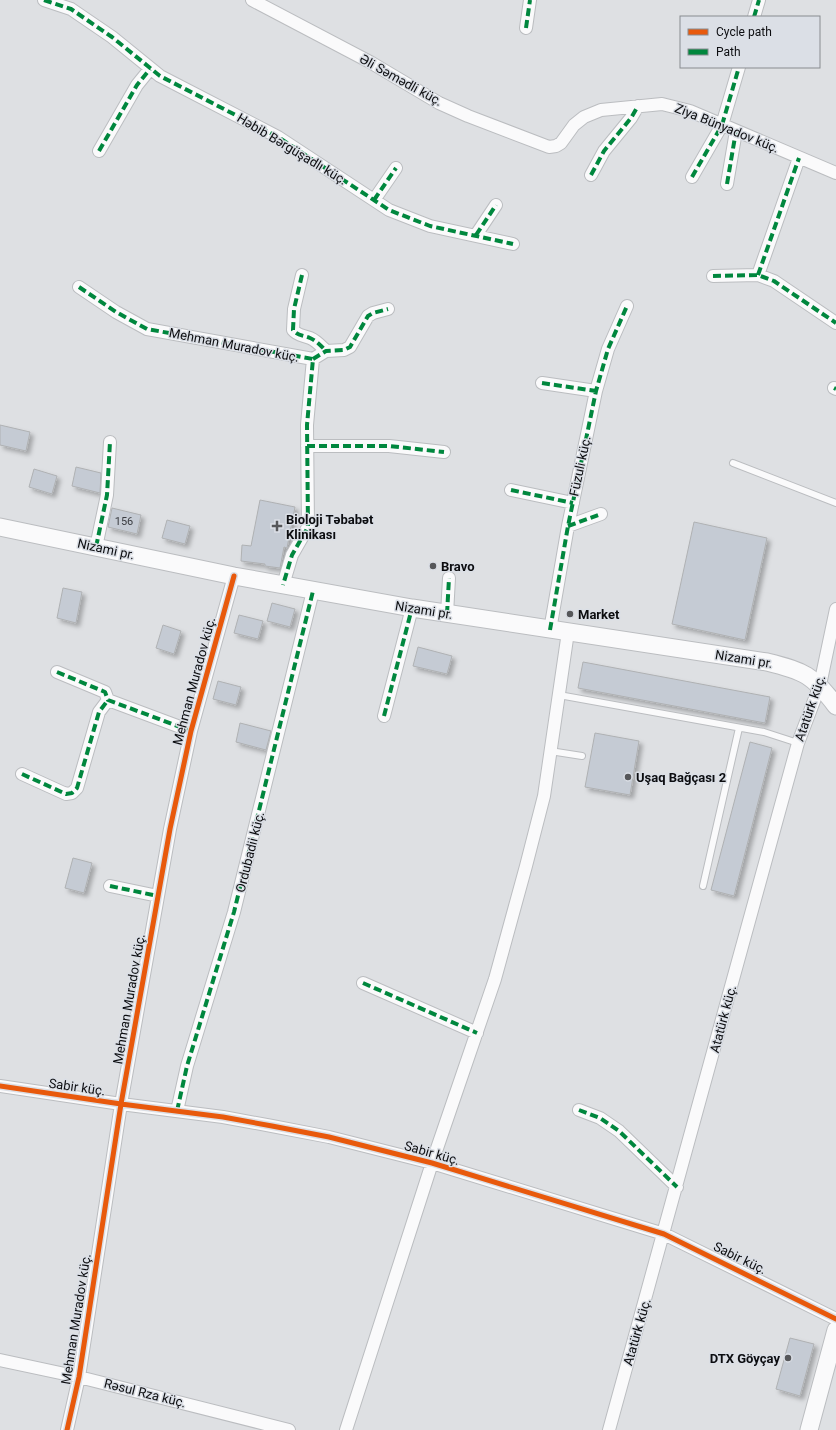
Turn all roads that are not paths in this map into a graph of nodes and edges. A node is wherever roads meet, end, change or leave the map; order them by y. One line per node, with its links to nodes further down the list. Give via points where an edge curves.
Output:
1 (44, 0): 8 (street, Həbib Bərgüşadlı küç., via 65,6 87,19)
2 (252, 0): 12 (street, Əli Səmədli küç., via 370,62 439,103 533,142 548,147)
3 (530, 0): 6 (street)
4 (759, 0): 5 (street)
5 (754, 16)
6 (526, 28)
7 (739, 68): 10 (street)
8 (150, 69): 13 (street, via 137,85); 20 (street, Həbib Bərgüşadlı küç., via 278,137)
9 (638, 106): 10 (street, Ziya Bünyadov küç., via 674,106); 12 (street, Ziya Bünyadov küç., via 601,110 584,116); 17 (street, via 604,151)
10 (722, 125): 11 (street, Ziya Bünyadov küç.); 18 (street)
11 (736, 131): 14 (street, Ziya Bünyadov küç.); 19 (street)
12 (556, 146)
13 (99, 151)
14 (799, 158): 16 (street, Ziya Bünyadov küç.); 25 (street)
15 (396, 168): 20 (street)
16 (836, 173)
17 (591, 175)
18 (692, 177)
19 (727, 184)
20 (374, 200): 22 (street, Həbib Bərgüşadlı küç., via 389,210 430,226)
21 (496, 205): 22 (street)
22 (476, 235): 23 (street, Həbib Bərgüşadlı küç.)
23 (513, 244)
24 (302, 275): 31 (street, via 294,309 293,330 297,335 311,338)
25 (758, 275): 26 (street); 30 (street, via 774,281)
26 (713, 276)
27 (79, 287): 32 (street, Mehman Muradov küç., via 116,312 147,328)
28 (627, 306): 34 (street, Füzuli küç., via 608,349)
29 (388, 309): 31 (street, via 368,316 350,347)
30 (836, 323)
31 (326, 351): 32 (street)
32 (313, 359): 36 (street, Mehman Muradov küç.)
33 (542, 383): 34 (street)
34 (596, 390): 40 (street, Füzuli küç.)
35 (110, 442): 45 (street, via 107,495)
36 (307, 446): 37 (street, via 389,446); 48 (street, Mehman Muradov küç., via 308,526 292,555)
37 (444, 452)
38 (733, 463): 41 (lane)
39 (511, 490): 40 (street)
40 (572, 503): 43 (street, Füzuli küç.)
41 (836, 503)
42 (601, 514): 43 (street)
43 (568, 526): 53 (street, Füzuli küç.)
44 (0, 527): 45 (street, Nizami pr.)
45 (96, 547): 46 (street, Nizami pr.)
46 (234, 576): 48 (street, Nizami pr.); 62 (street, Mehman Muradov küç.)
47 (449, 578): 52 (street)
48 (283, 585): 49 (street, Nizami pr.)
49 (313, 591): 50 (street, Nizami pr.); 75 (street, Ordubadii küç., via 234,912 186,1066)
50 (412, 608): 52 (street, Nizami pr.); 60 (street)
51 (836, 609): 56 (street, Atatürk küç.)
52 (447, 614): 53 (street, Nizami pr.)
53 (550, 630): 54 (street, Nizami pr.)
54 (568, 632): 56 (street, Nizami pr., via 767,662 795,669); 57 (street)
55 (57, 672): 58 (street, via 105,692)
56 (820, 685): 59 (street, Nizami pr.); 63 (street, Atatürk küç.)
57 (559, 695): 61 (lane); 64 (street)
58 (108, 700): 62 (street); 66 (street, via 99,712 77,788 72,794 66,794)
59 (836, 706)
60 (384, 716)
61 (739, 728): 63 (lane); 68 (lane)
62 (191, 731): 69 (street, Mehman Muradov küç.)
63 (798, 742): 77 (street, Atatürk küç.)
64 (550, 751): 65 (lane); 71 (street, via 544,796 532,847)
65 (582, 756)
66 (22, 774)
67 (110, 886): 69 (street)
68 (703, 886)
69 (158, 896): 73 (street, Mehman Muradov küç.)
70 (363, 983): 71 (street)
71 (477, 1033): 76 (street)
72 (0, 1086): 73 (street, Sabir küç.)
73 (121, 1104): 75 (street, Sabir küç.); 81 (street, Mehman Muradov küç.)
74 (579, 1110): 77 (street, via 600,1118 619,1130)
75 (177, 1111): 76 (street, Sabir küç., via 329,1137)
76 (432, 1163): 78 (street, Sabir küç.); 84 (street)
77 (677, 1187): 78 (street, Atatürk küç.)
78 (664, 1234): 79 (street, Sabir küç.); 85 (street, Atatürk küç.)
79 (836, 1330): 86 (street)
80 (0, 1360): 81 (street, Rəsul Rza küç.)
81 (79, 1377): 82 (street, Mehman Muradov küç.); 83 (street, Rəsul Rza küç.)
82 (67, 1430)
83 (289, 1430)
84 (346, 1430)
85 (609, 1430)
86 (809, 1430)

